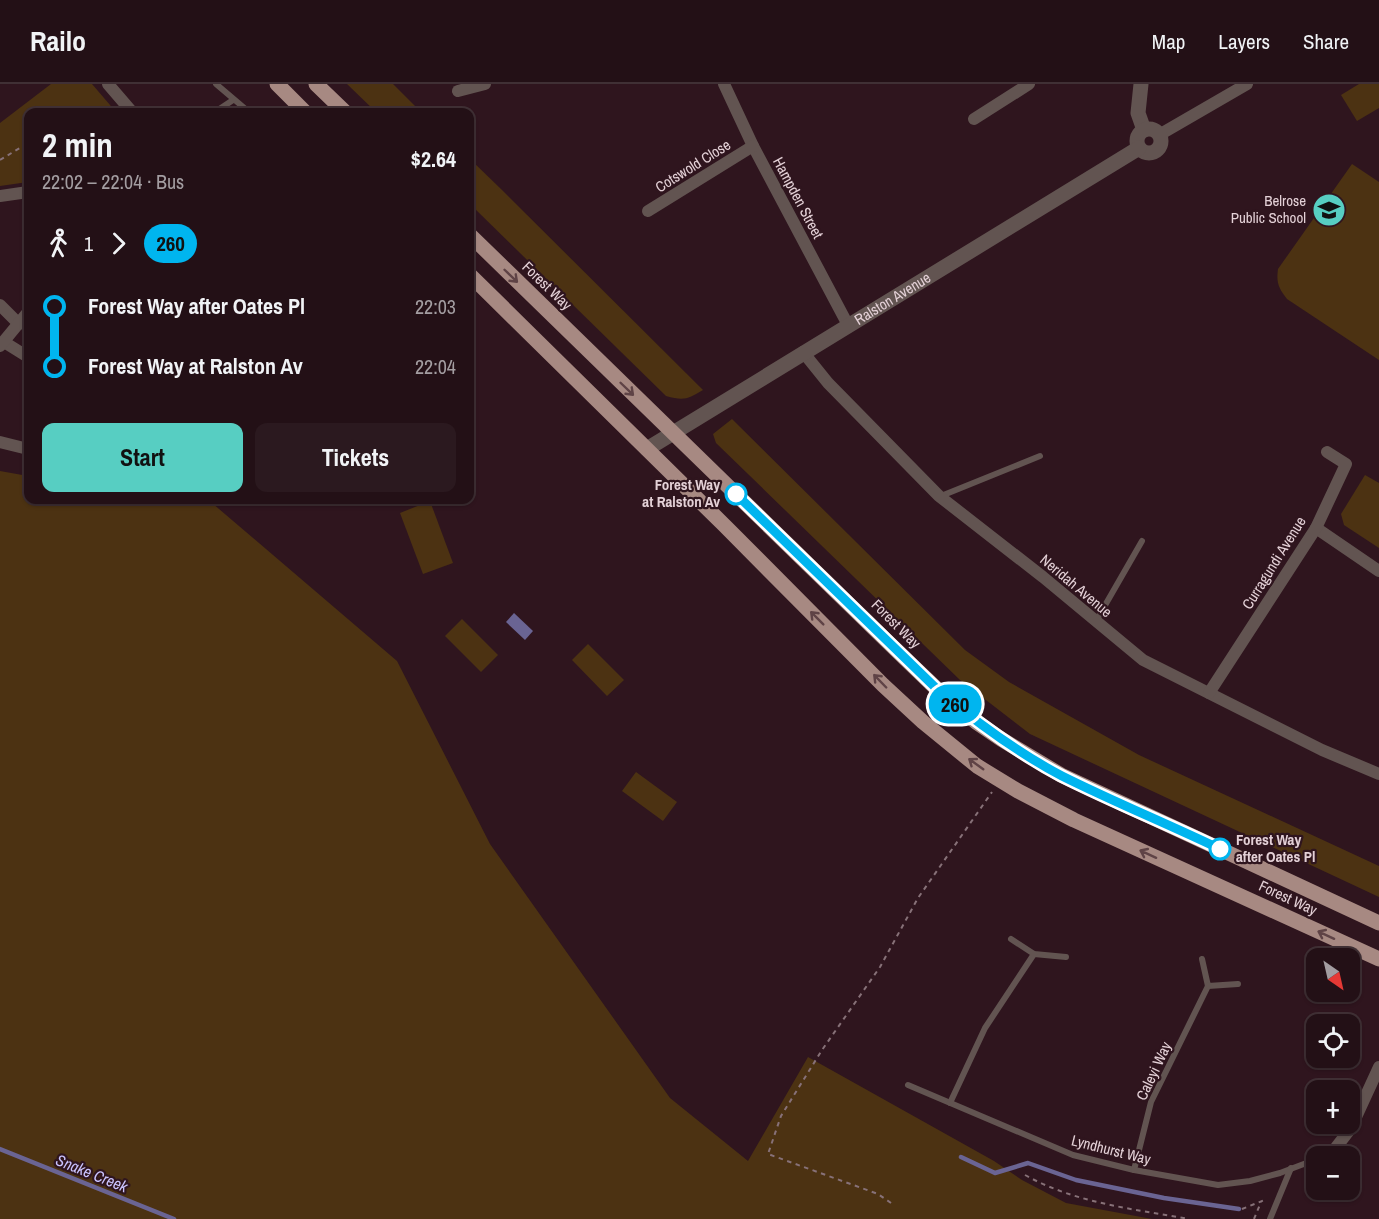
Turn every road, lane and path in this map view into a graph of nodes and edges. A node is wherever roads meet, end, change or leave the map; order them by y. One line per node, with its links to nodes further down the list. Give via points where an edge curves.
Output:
1 (108, 84): 12 (street)
2 (216, 84): 11 (lane)
3 (277, 84): 15 (main road)
4 (316, 84): 16 (main road)
5 (484, 84): 10 (street)
6 (724, 84): 21 (street, Hampden Street)
7 (1029, 84): 17 (street)
8 (1141, 84): 18 (street, via 1138,113)
9 (1247, 84): 19 (street, Ralston Avenue)
10 (458, 91)
11 (233, 100): 13 (lane); 14 (lane)
12 (129, 108)
13 (221, 108)
14 (244, 108)
15 (301, 108)
16 (341, 108)
17 (974, 119)
18 (1144, 130): 19 (street, via 1152,129); 22 (street, via 1138,136)
19 (1159, 135): 22 (street, Ralston Avenue, via 1161,141 1156,151 1148,153)
20 (24, 145): 23 (path)
21 (753, 146): 26 (street, Cotswold Close); 32 (street, Hampden Street)
22 (1139, 148): 32 (street, Ralston Avenue)
23 (0, 160)
24 (24, 193): 25 (street)
25 (0, 196)
26 (648, 211)
27 (474, 239): 36 (main road, Forest Way, one-way to 36)
28 (474, 279): 39 (main road, Forest Way)
29 (0, 305): 31 (street)
30 (24, 317): 31 (street)
31 (19, 324): 33 (street)
32 (848, 325): 34 (street, Ralston Avenue)
33 (2, 344): 35 (street)
34 (803, 352): 36 (street, Ralston Avenue); 42 (street, Neridah Avenue, via 828,383)
35 (24, 355)
36 (672, 433): 39 (street, Ralston Avenue); 50 (main road, Forest Way, via 941,693 1001,739 1070,779)
37 (0, 442): 38 (street)
38 (24, 447)
39 (647, 449): 49 (main road, Forest Way, one-way to 39, via 977,766 883,685)
40 (1327, 452): 43 (street, Curragundi Avenue, via 1346,465)
41 (1040, 456): 42 (lane)
42 (939, 496): 46 (street, Neridah Avenue)
43 (1316, 528): 45 (street); 47 (street, Curragundi Avenue)
44 (1142, 541): 46 (lane)
45 (1379, 570)
46 (1095, 622): 47 (street, Neridah Avenue, via 1143,660)
47 (1209, 693): 48 (street, Neridah Avenue)
48 (1379, 774)
49 (1002, 781): 55 (main road, Forest Way, one-way to 49, via 1074,820); 68 (path, via 978,809 918,898 880,967 804,1078 781,1116 768,1154 878,1194)
50 (1379, 923)
51 (1011, 939): 52 (lane)
52 (1034, 954): 53 (lane); 60 (lane, via 985,1028)
53 (1066, 957)
54 (1202, 959): 57 (lane)
55 (1379, 959)
56 (1238, 984): 57 (lane)
57 (1208, 986): 64 (lane, Caleyi Way, via 1151,1102)
58 (1379, 1067): 61 (street, via 1351,1128)
59 (908, 1085): 60 (lane, Lyndhurst Way)
60 (950, 1103): 64 (lane, Lyndhurst Way, via 1073,1155)
61 (1335, 1146)
62 (1306, 1163): 63 (lane, Lyndhurst Way)
63 (1291, 1168): 64 (lane, Lyndhurst Way, via 1250,1181 1218,1185); 66 (lane)
64 (1134, 1170)
65 (1025, 1175): 70 (path, via 1079,1199)
66 (1281, 1194): 67 (path); 72 (lane)
67 (1261, 1201): 69 (path); 71 (path)
68 (891, 1203)
69 (1242, 1209)
70 (1189, 1219)
71 (1254, 1219)
72 (1270, 1219)

